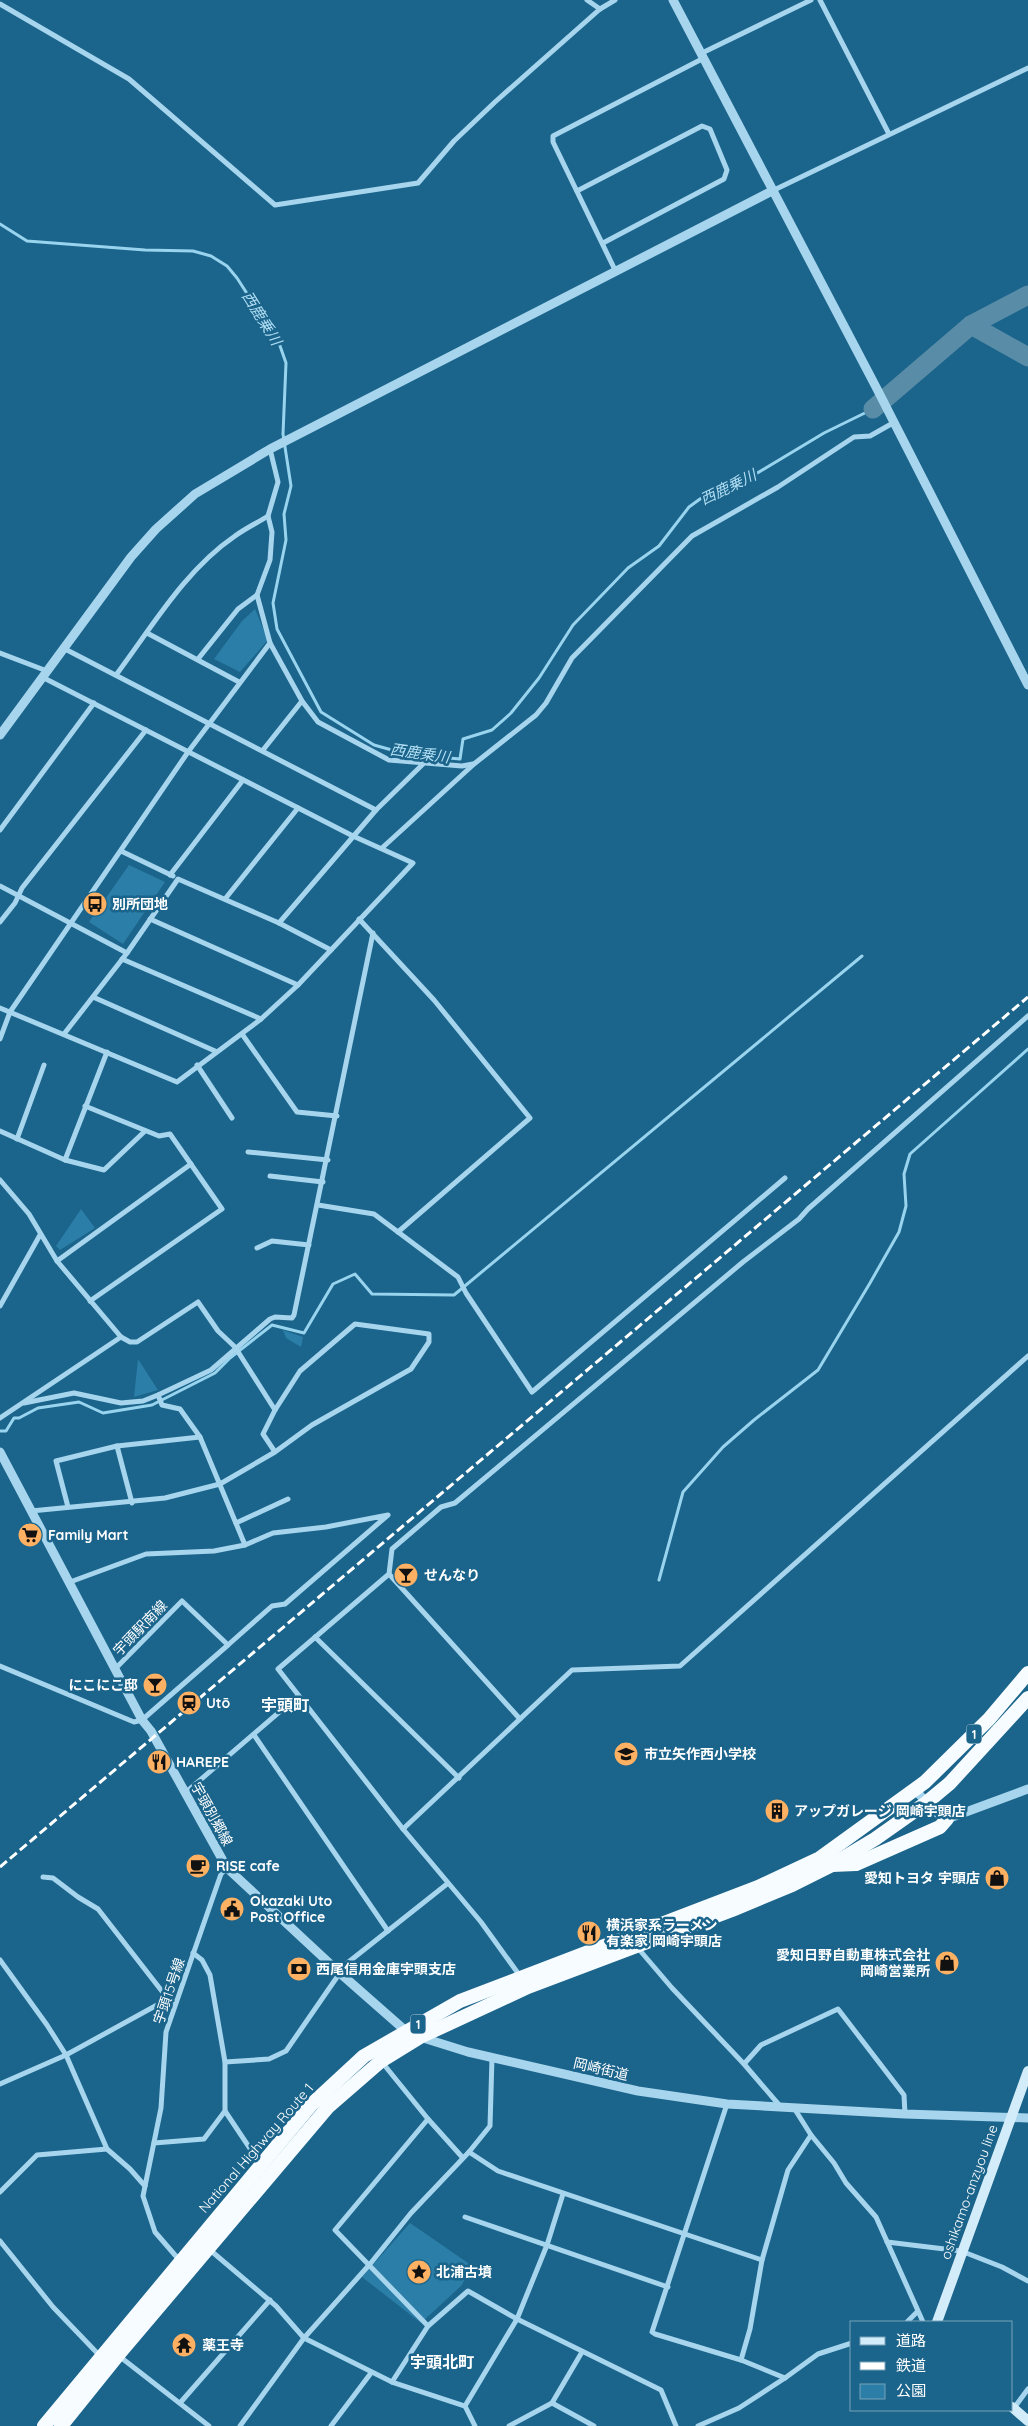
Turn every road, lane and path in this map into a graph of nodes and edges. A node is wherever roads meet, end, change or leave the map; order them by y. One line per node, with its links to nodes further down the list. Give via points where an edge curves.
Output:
1 (587, 0): 7 (street)
2 (615, 0): 7 (street)
3 (673, 0): 8 (street)
4 (811, 0): 8 (street)
5 (820, 0): 10 (street)
6 (0, 4): 7 (street, via 129,78 276,206 418,184 454,141)
7 (600, 9)
8 (703, 56): 11 (street, via 553,136); 12 (street)
9 (1028, 68): 10 (street)
10 (889, 134): 12 (street)
11 (577, 191): 13 (street); 13 (street, via 702,126 710,129 727,170 724,179)
12 (772, 191): 14 (street); 15 (street)
13 (604, 244): 14 (street)
14 (616, 272): 16 (street)
15 (892, 421): 27 (street); 36 (street, via 870,436 854,437 778,487 692,536 572,658 536,715)
16 (270, 449): 17 (street, via 278,482); 21 (street, via 195,494 170,515 131,557)
17 (268, 516): 18 (street, via 272,532 270,560); 19 (street, via 234,536 198,568)
18 (257, 595): 20 (street); 23 (street, via 238,609)
19 (147, 633): 23 (street); 25 (street)
20 (270, 643): 26 (street); 28 (street)
21 (65, 649): 24 (street); 25 (street)
22 (0, 653): 24 (street)
23 (198, 659): 26 (street)
24 (45, 674): 29 (street); 32 (street)
25 (116, 675): 30 (street)
26 (239, 682): 30 (street)
27 (1028, 685)
28 (302, 701): 33 (street); 35 (street, via 318,722 382,756)
29 (94, 703): 31 (street); 40 (street)
30 (209, 724): 33 (street); 34 (street)
31 (146, 730): 34 (street); 47 (street)
32 (0, 735)
33 (263, 750): 39 (street)
34 (188, 752): 37 (street); 43 (street)
35 (423, 764): 36 (street); 39 (street)
36 (474, 764): 42 (street)
37 (243, 780): 38 (street); 44 (street)
38 (298, 808): 41 (street); 48 (street)
39 (376, 810): 41 (street)
40 (0, 830)
41 (353, 836): 42 (street); 53 (street)
42 (382, 848): 50 (street, via 413,863)
43 (121, 850): 44 (street); 52 (street)
44 (170, 875): 45 (street)
45 (178, 878): 48 (street); 49 (street)
46 (0, 886): 47 (street)
47 (18, 896): 51 (street); 52 (street)
48 (226, 899): 53 (street)
49 (150, 918): 56 (street); 58 (street)
50 (359, 919): 54 (street); 55 (street)
51 (0, 922)
52 (71, 923): 56 (street); 61 (street)
53 (279, 924): 55 (street)
54 (373, 933): 72 (street); 86 (street, via 434,1000 530,1118)
55 (331, 950): 58 (street)
56 (127, 953): 57 (street)
57 (122, 959): 59 (street); 63 (street)
58 (298, 985): 63 (street)
59 (93, 997): 64 (street); 67 (street)
60 (0, 1008): 61 (street)
61 (10, 1012): 64 (street); 66 (street)
62 (1028, 1016): 111 (street, via 799,1219 455,1503 441,1506 392,1549)
63 (261, 1019): 65 (street)
64 (64, 1034): 68 (street)
65 (242, 1034): 67 (street); 72 (street, via 297,1112)
66 (0, 1039)
67 (216, 1051): 70 (street)
68 (107, 1052): 70 (street, via 177,1082); 71 (street)
69 (44, 1065): 76 (street)
70 (197, 1065): 73 (street)
71 (85, 1106): 75 (street); 78 (street)
72 (336, 1116): 79 (street)
73 (232, 1118)
74 (0, 1131): 76 (street)
75 (146, 1131): 78 (street, via 104,1170); 80 (street, via 158,1136 170,1134)
76 (17, 1139): 78 (street)
77 (248, 1152): 79 (street)
78 (65, 1160)
79 (328, 1160): 84 (street)
80 (192, 1164): 90 (street); 91 (street, via 222,1208)
81 (270, 1176): 84 (street)
82 (785, 1178): 86 (street, via 532,1392 458,1277)
83 (0, 1180): 87 (street, via 29,1214)
84 (323, 1182): 85 (street)
85 (318, 1205): 86 (street, via 374,1214); 88 (street)
86 (398, 1232)
87 (40, 1235): 90 (street); 92 (street)
88 (309, 1245): 89 (street, via 272,1241); 94 (street, via 292,1318 270,1319)
89 (258, 1248)
90 (57, 1261): 91 (street)
91 (90, 1301): 93 (street)
92 (0, 1306)
93 (121, 1337): 94 (street, via 137,1342 198,1302 218,1331); 97 (street)
94 (235, 1348): 96 (street, via 211,1370); 98 (street)
95 (1028, 1356): 120 (street, via 680,1666 572,1670)
96 (158, 1395): 97 (street, via 143,1401 121,1403 74,1394); 100 (street, via 162,1405 180,1409)
97 (24, 1403): 99 (street)
98 (275, 1410): 103 (street, via 264,1434); 103 (street, via 300,1371 355,1324 429,1334 429,1342 411,1369 312,1425)
99 (0, 1418)
100 (200, 1437): 101 (street); 104 (street)
101 (117, 1446): 106 (street); 107 (street, via 56,1461)
102 (0, 1452): 108 (street)
103 (275, 1452): 104 (street)
104 (220, 1484): 106 (street); 109 (street)
105 (288, 1499): 109 (street)
106 (132, 1503): 107 (street)
107 (68, 1507): 108 (street)
108 (31, 1511): 112 (street)
109 (236, 1523): 110 (street)
110 (245, 1545): 112 (street, via 146,1554); 114 (street, via 272,1533 326,1527 388,1514 285,1604 272,1606)
111 (389, 1574): 113 (street); 120 (street)
112 (70, 1582): 116 (street)
113 (315, 1637): 118 (street, via 278,1669); 123 (street)
114 (228, 1645): 116 (street, 宇頭駅南線, via 182,1601); 121 (street)
115 (0, 1666): 121 (street, via 134,1722)
116 (115, 1669): 121 (street)
117 (1028, 1673): 125 (highway, National Highway Route 1 / 1, via 989,1719)
118 (298, 1696): 122 (street); 129 (street)
119 (1028, 1698): 127 (highway, National Highway Route 1 / 1, via 968,1764)
120 (520, 1719): 123 (street)
121 (142, 1720): 126 (street, 宇頭別郷線)
122 (254, 1735): 126 (street); 134 (street)
123 (459, 1778): 129 (street)
124 (1028, 1789): 128 (street)
125 (915, 1790): 127 (street); 139 (highway, National Highway Route 1 / 1, via 820,1858 758,1887)
126 (184, 1793): 131 (street, 宇頭別郷線)
127 (926, 1803): 128 (street); 130 (highway, National Highway Route 1 / 1)
128 (947, 1819): 130 (highway, via 940,1827 856,1864)
129 (403, 1829): 133 (street)
130 (830, 1866): 135 (highway, National Highway Route 1 / 1, via 766,1896)
131 (227, 1868): 136 (street, 宇頭15号線, via 221,1874); 138 (street, 宇頭別郷線)
132 (43, 1877): 140 (street, via 53,1878 98,1909)
133 (447, 1884): 134 (street); 139 (street, via 481,1922)
134 (388, 1932): 138 (street, via 346,1964)
135 (637, 1947): 143 (highway, National Highway Route 1 / 1, via 528,1987); 148 (street)
136 (194, 1953): 141 (street, 宇頭15号線); 147 (street, via 210,1975)
137 (0, 1960): 144 (street)
138 (341, 1974): 142 (street, 宇頭別郷線); 147 (street, via 286,2051 269,2059)
139 (520, 1976): 142 (highway, National Highway Route 1 / 1, via 460,2001)
140 (168, 1998): 141 (street); 144 (street)
141 (176, 2002): 160 (street, 宇頭15号線, via 166,2032 161,2108)
142 (404, 2031): 143 (street, 宇頭別郷線); 164 (highway, National Highway Route 1 / 1, via 364,2056 311,2105)
143 (420, 2037): 145 (street, 岡崎街道); 146 (highway, National Highway Route 1 / 1)
144 (66, 2055): 150 (street); 161 (street)
145 (492, 2057): 151 (street, 岡崎街道, via 638,2092); 162 (street, via 490,2126)
146 (381, 2061): 158 (street); 174 (highway, National Highway Route 1 / 1, via 328,2107)
147 (225, 2062): 154 (street)
148 (744, 2064): 152 (street); 155 (street, via 761,2045 838,2009 904,2095)
149 (1028, 2071): 156 (main road, oshikamo-anzyou line)
150 (0, 2084)
151 (727, 2104): 152 (street, 岡崎街道); 169 (street)
152 (781, 2107): 153 (street, 岡崎街道)
153 (794, 2108): 155 (street); 159 (street)
154 (225, 2111): 160 (street, via 204,2139); 164 (street)
155 (905, 2114): 156 (street)
156 (1011, 2118): 157 (street); 175 (main road, oshikamo-anzyou line)
157 (1028, 2118)
158 (428, 2119): 163 (street); 179 (street, via 336,2230)
159 (811, 2135): 171 (street, via 876,2217); 177 (street, via 788,2170)
160 (154, 2143): 165 (street, 宇頭15号線)
161 (107, 2149): 165 (street); 166 (street, via 37,2155)
162 (469, 2152): 163 (street); 167 (street, via 498,2171)
163 (462, 2158): 179 (street)
164 (262, 2165): 178 (highway, National Highway Route 1 / 1)
165 (145, 2186): 178 (street, 宇頭15号線, via 143,2196 155,2232)
166 (0, 2192)
167 (563, 2194): 169 (street); 172 (street)
168 (465, 2217): 172 (street)
169 (685, 2233): 177 (street); 181 (street)
170 (0, 2241): 173 (street)
171 (887, 2242): 175 (street); 183 (street)
172 (547, 2245): 181 (street); 184 (street)
173 (6, 2248): 176 (street); 193 (street, via 53,2307)
174 (208, 2249): 182 (street); 192 (highway, National Highway Route 1 / 1)
175 (961, 2251): 180 (street); 187 (main road, oshikamo-anzyou line)
176 (0, 2252)
177 (762, 2260): 194 (street)
178 (181, 2262): 193 (highway, National Highway Route 1 / 1)
179 (370, 2264): 188 (street); 189 (street)
180 (1028, 2280)
181 (668, 2287): 194 (street, via 652,2332)
182 (270, 2300): 189 (street); 199 (street)
183 (917, 2312): 185 (street); 186 (street)
184 (517, 2320): 188 (street, via 468,2291); 191 (street); 201 (street)
185 (908, 2321)
186 (922, 2321)
187 (937, 2321)
188 (428, 2326): 197 (street)
189 (304, 2338): 195 (street); 207 (street)
190 (850, 2344): 196 (street, via 818,2354)
191 (582, 2352): 200 (street); 212 (street, via 661,2390)
192 (118, 2354): 199 (street); 205 (highway, National Highway Route 1 / 1)
193 (102, 2358): 204 (highway, National Highway Route 1 / 1)
194 (741, 2360): 196 (street)
195 (371, 2373): 197 (street); 208 (street)
196 (785, 2378): 213 (street, via 739,2408)
197 (392, 2382): 201 (street)
198 (1028, 2388): 202 (street)
199 (180, 2403): 206 (street)
200 (552, 2403): 210 (street); 211 (street)
201 (465, 2406): 209 (street)
202 (1013, 2408): 203 (main road)
203 (1028, 2421)
204 (44, 2426)
205 (61, 2426)
206 (210, 2426)
207 (240, 2426)
208 (333, 2426)
209 (476, 2426)
210 (509, 2426)
211 (594, 2426)
212 (676, 2426)
213 (698, 2426)

